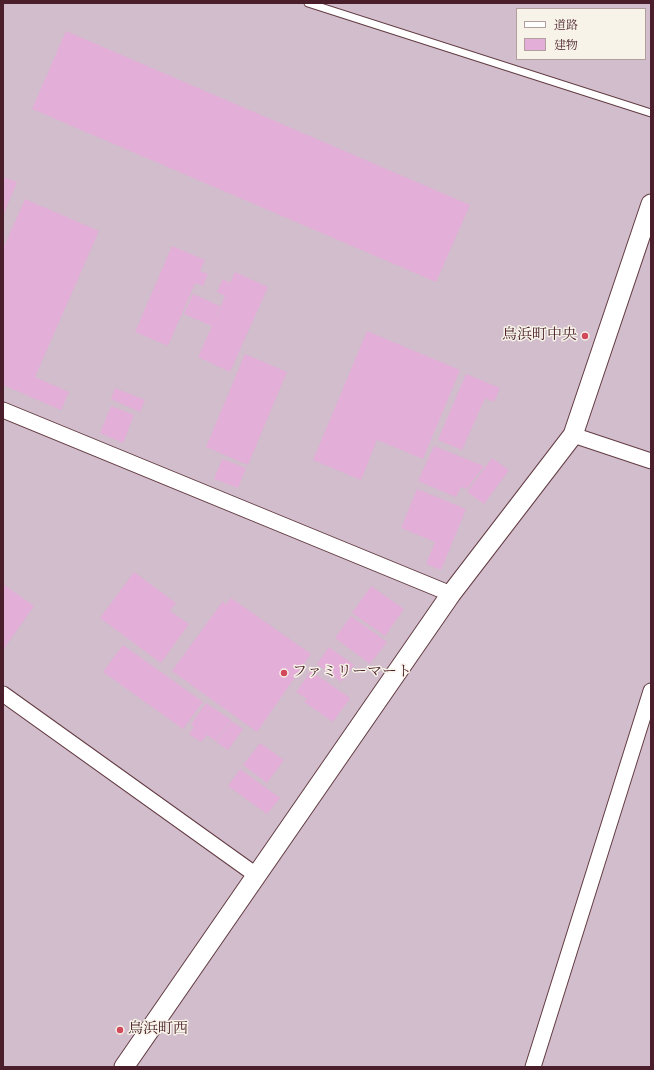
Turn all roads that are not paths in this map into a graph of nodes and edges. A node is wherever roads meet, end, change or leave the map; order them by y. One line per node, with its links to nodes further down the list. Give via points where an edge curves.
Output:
1 (308, 3): 2 (lane)
2 (651, 113)
3 (651, 204): 5 (street)
4 (3, 410): 7 (street)
5 (573, 435): 6 (street); 7 (street)
6 (651, 461)
7 (451, 594): 10 (street)
8 (651, 691): 12 (street)
9 (3, 694): 10 (street)
10 (256, 875): 11 (street)
11 (124, 1067)
12 (534, 1067)

